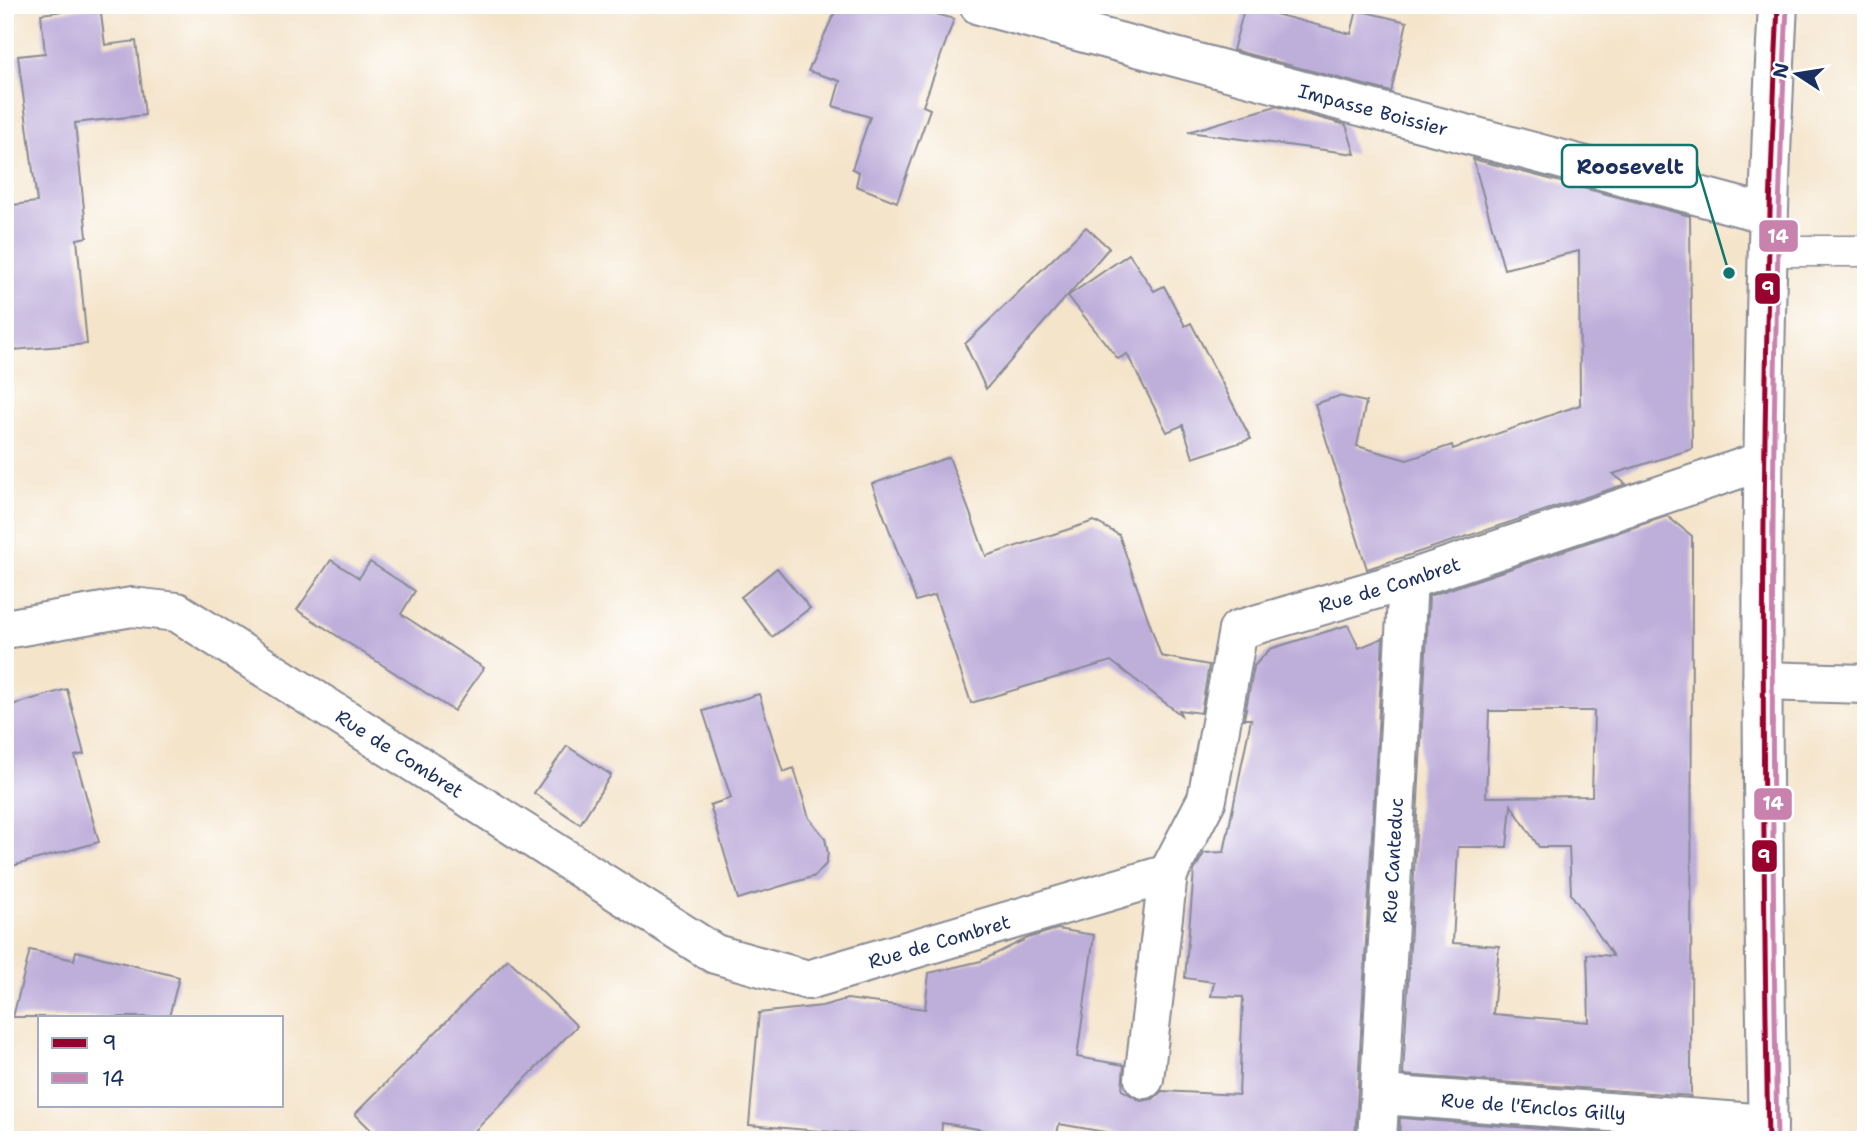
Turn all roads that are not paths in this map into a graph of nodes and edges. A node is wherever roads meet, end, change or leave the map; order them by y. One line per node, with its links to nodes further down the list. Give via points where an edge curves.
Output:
1 (979, 5): 3 (street, Impasse Boissier)
2 (1778, 5): 3 (street)
3 (1766, 232): 4 (lane); 5 (street)
4 (1866, 251)
5 (1763, 461): 6 (street, Rue de Combret); 8 (street)
6 (1408, 580): 10 (street, Rue de Combret, via 1238,630 1207,799); 12 (street, Rue Canteduc)
7 (5, 629): 10 (street, Rue de Combret, via 132,607 177,612 715,954 808,980)
8 (1762, 681): 9 (street); 13 (street)
9 (1866, 684)
10 (1168, 874): 11 (street)
11 (1144, 1079)
12 (1382, 1095): 13 (street, Rue de l'Enclos Gilly); 14 (street, Rue Canteduc)
13 (1768, 1132)
14 (1377, 1140)

